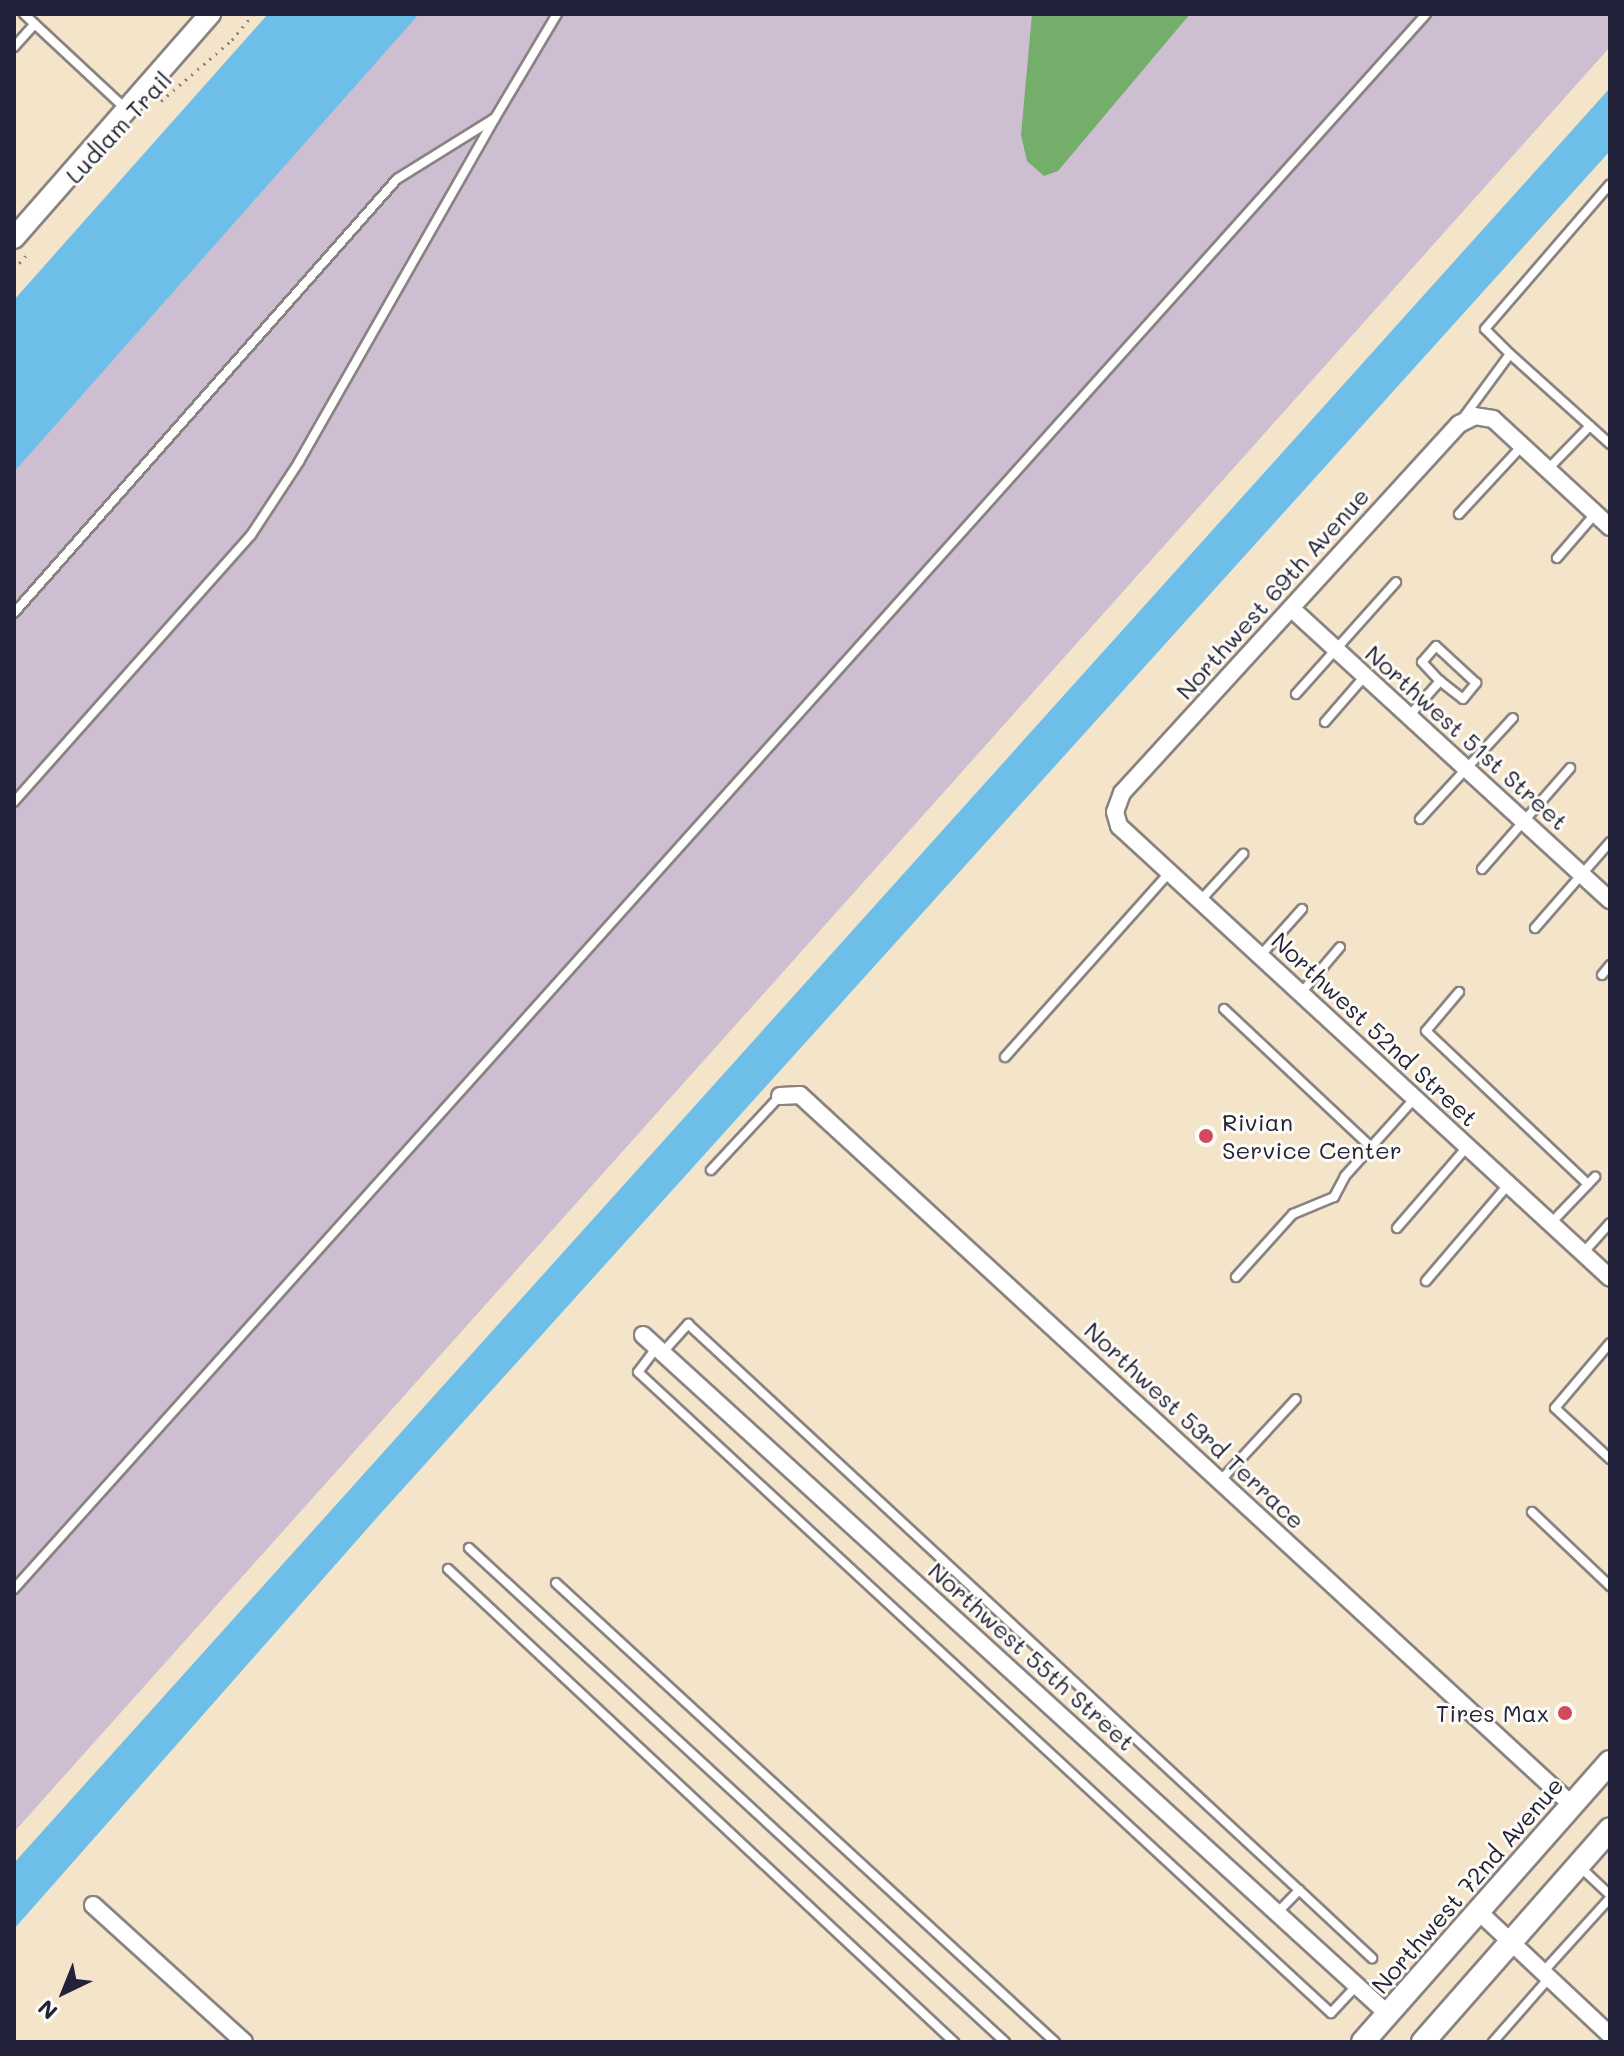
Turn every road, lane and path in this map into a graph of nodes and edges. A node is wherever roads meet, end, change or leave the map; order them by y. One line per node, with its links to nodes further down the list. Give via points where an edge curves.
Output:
1 (24, 14): 6 (lane)
2 (210, 14): 9 (street)
3 (253, 14): 8 (path, Ludlam Trail, via 232,40)
4 (557, 14): 10 (lane)
5 (1426, 14): 82 (lane)
6 (35, 24): 7 (lane); 9 (lane)
7 (14, 47)
8 (157, 105)
9 (126, 110): 12 (street)
10 (495, 118): 27 (lane, via 397,179); 37 (lane, via 299,462 251,535)
11 (1610, 184): 15 (lane, via 1485,329)
12 (14, 238)
13 (34, 246): 14 (path)
14 (14, 269)
15 (1510, 354): 16 (lane); 17 (lane)
16 (1459, 424): 19 (street, Northwest 69th Avenue, via 1475,416 1493,419); 26 (street, Northwest 69th Avenue)
17 (1590, 426): 18 (lane); 20 (lane)
18 (1610, 444)
19 (1522, 446): 20 (street); 22 (lane)
20 (1548, 469): 21 (street)
21 (1596, 513): 23 (street); 24 (lane)
22 (1459, 514)
23 (1610, 527)
24 (1557, 558)
25 (1396, 582): 28 (lane)
26 (1292, 609): 28 (street, Northwest 51st Street); 38 (street, Northwest 69th Avenue, via 1122,793)
27 (14, 613)
28 (1336, 649): 29 (street, Northwest 51st Street); 31 (lane)
29 (1365, 676): 32 (street, Northwest 51st Street); 34 (lane)
30 (1440, 681): 30 (lane, via 1463,699 1476,683 1436,646 1422,662); 32 (lane)
31 (1296, 694)
32 (1409, 716): 35 (street, Northwest 51st Street)
33 (1513, 718): 35 (lane)
34 (1325, 722)
35 (1466, 768): 39 (lane); 40 (street, Northwest 51st Street)
36 (1570, 768): 40 (lane)
37 (14, 802)
38 (1115, 812): 44 (street, Northwest 52nd Street, via 1119,826)
39 (1420, 819)
40 (1523, 821): 43 (lane); 45 (street, Northwest 51st Street)
41 (1610, 842): 45 (lane)
42 (1243, 854): 47 (lane)
43 (1482, 869)
44 (1170, 872): 47 (street, Northwest 52nd Street); 57 (lane)
45 (1582, 875): 46 (street, Northwest 51st Street); 49 (lane)
46 (1610, 900)
47 (1200, 901): 51 (street, Northwest 52nd Street)
48 (1302, 909): 51 (lane)
49 (1535, 928)
50 (1340, 947): 55 (lane)
51 (1260, 956): 55 (street, Northwest 52nd Street)
52 (1610, 965): 53 (lane)
53 (1602, 975)
54 (1459, 992): 64 (lane, via 1426,1031 1591,1181)
55 (1301, 993): 59 (street, Northwest 52nd Street)
56 (1224, 1009): 60 (lane)
57 (1005, 1057)
58 (780, 1096): 62 (lane); 76 (street, Northwest 53rd Terrace, via 800,1095)
59 (1415, 1098): 60 (lane); 61 (street, Northwest 52nd Street)
60 (1371, 1147): 68 (lane, via 1334,1197 1293,1214)
61 (1467, 1147): 63 (street, Northwest 52nd Street); 66 (lane)
62 (711, 1170)
63 (1508, 1184): 64 (street, Northwest 52nd Street); 70 (lane)
64 (1551, 1223): 67 (street, Northwest 52nd Street)
65 (1610, 1223): 67 (lane)
66 (1397, 1228)
67 (1583, 1253): 69 (street, Northwest 52nd Street)
68 (1236, 1277)
69 (1610, 1278)
70 (1426, 1281)
71 (643, 1335): 73 (street, Northwest 55th Street)
72 (1610, 1343): 75 (lane, via 1555,1408)
73 (660, 1350): 87 (lane, via 688,1324); 91 (street, Northwest 55th Street); 95 (lane, via 638,1372 1331,2013)
74 (1296, 1399): 76 (lane)
75 (1610, 1459)
76 (1221, 1480): 84 (street, Northwest 53rd Terrace)
77 (1532, 1512): 81 (lane)
78 (469, 1548): 100 (lane)
79 (448, 1569): 99 (lane)
80 (556, 1583): 101 (lane)
81 (1610, 1586)
82 (14, 1589)
83 (1610, 1762): 84 (main road, Northwest 72nd Avenue)
84 (1572, 1805): 90 (main road, Northwest 72nd Avenue)
85 (1610, 1829): 86 (main road)
86 (1578, 1865): 88 (lane); 92 (main road)
87 (1299, 1890): 91 (lane); 93 (lane)
88 (1610, 1896): 94 (lane)
89 (93, 1905): 98 (street)
90 (1479, 1912): 92 (street); 96 (main road, Northwest 72nd Avenue)
91 (1277, 1913): 95 (street, Northwest 55th Street)
92 (1511, 1941): 94 (street); 103 (main road)
93 (1372, 1958)
94 (1546, 1975): 97 (street); 104 (lane)
95 (1357, 1985): 96 (street, Northwest 55th Street)
96 (1388, 2014): 102 (main road, Northwest 72nd Avenue)
97 (1610, 2035)
98 (244, 2042)
99 (954, 2042)
100 (1005, 2042)
101 (1055, 2042)
102 (1363, 2042)
103 (1423, 2042)
104 (1493, 2042)

